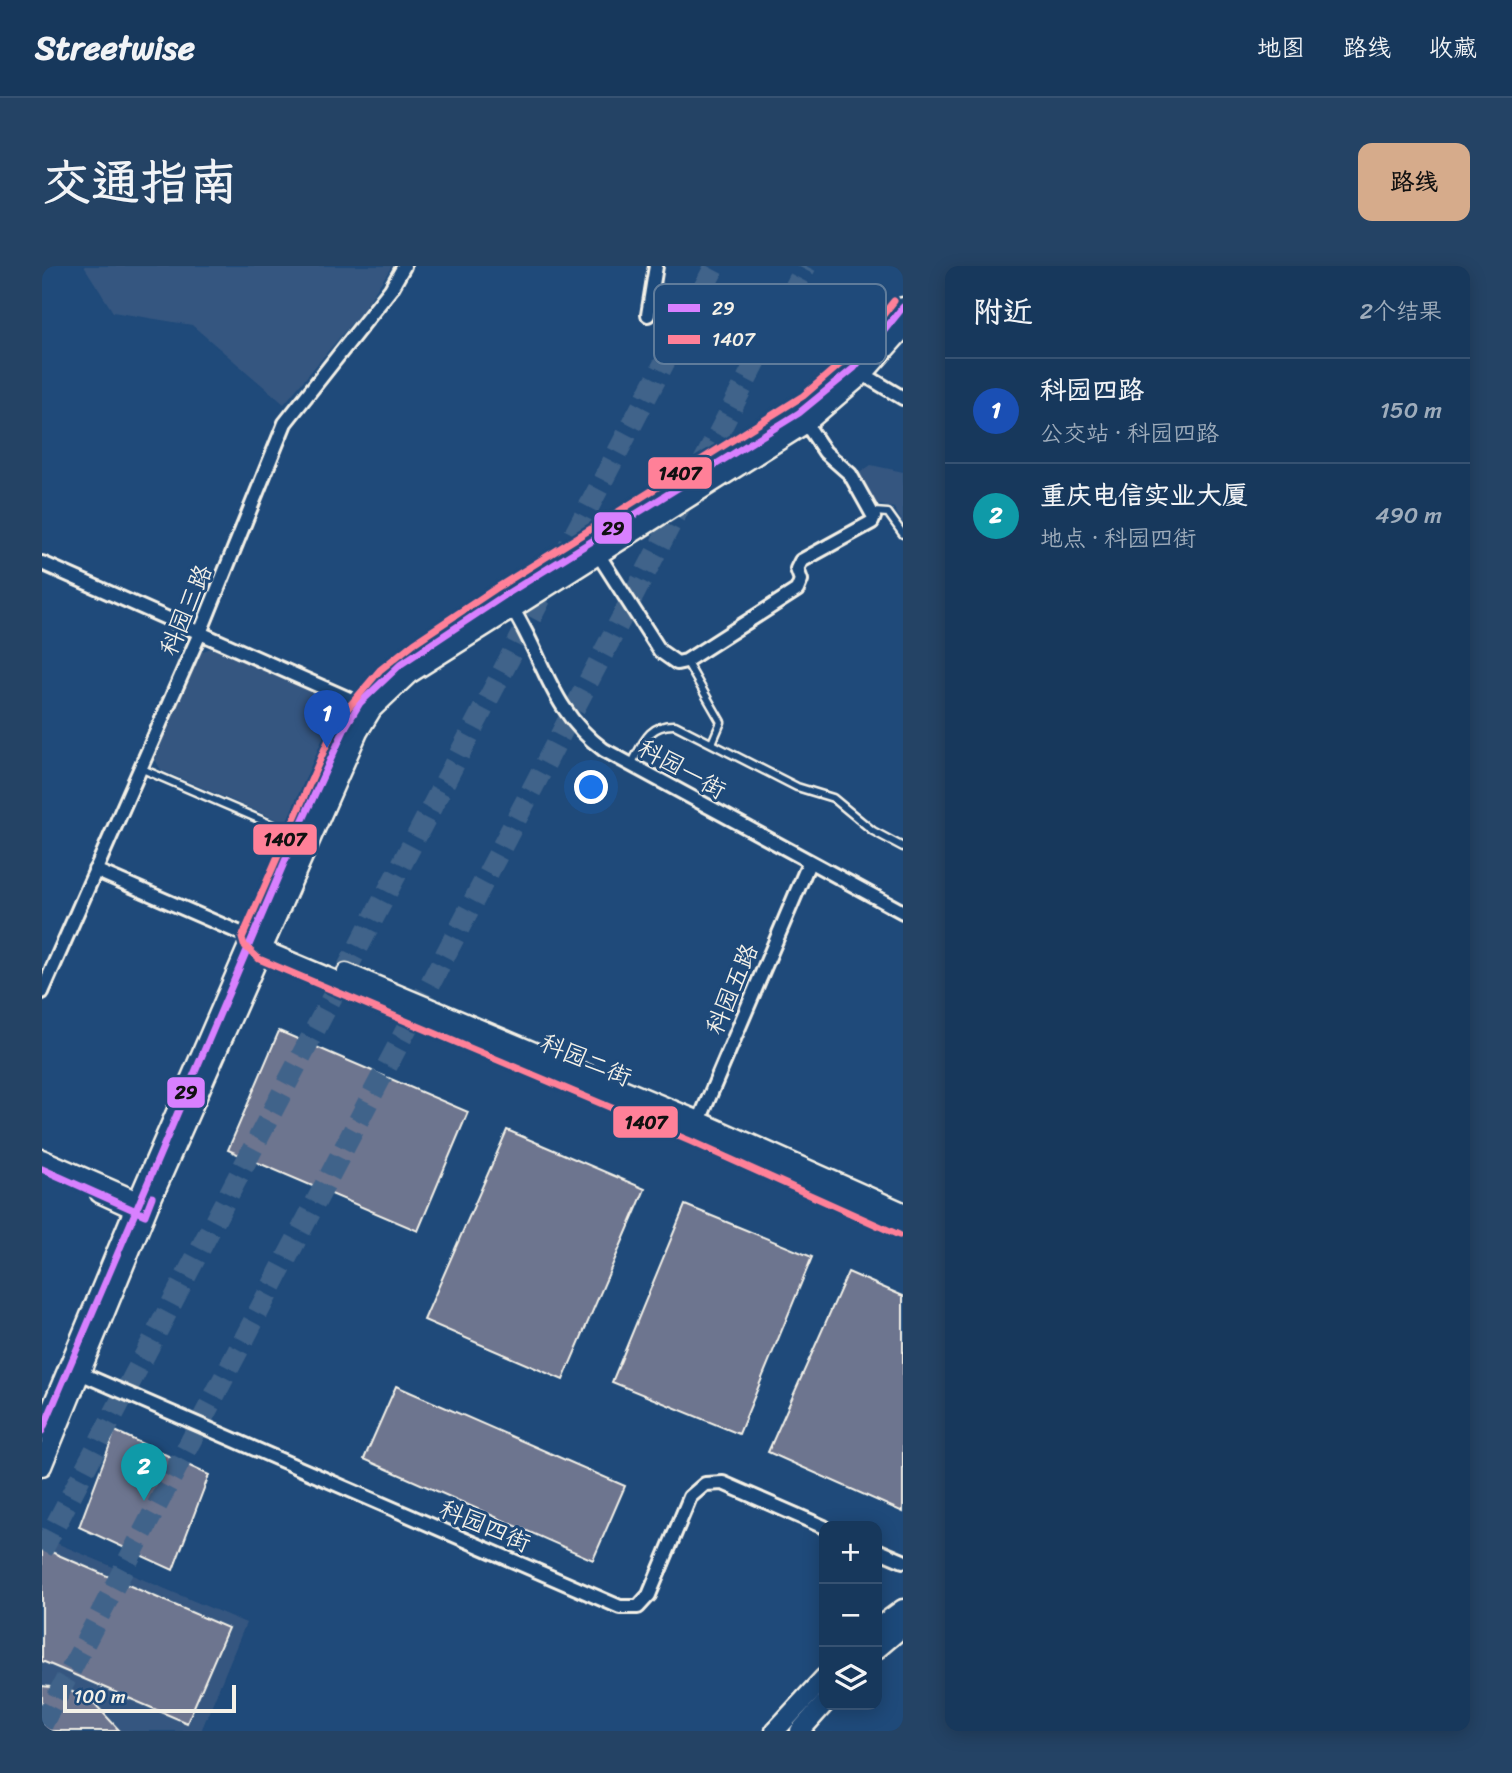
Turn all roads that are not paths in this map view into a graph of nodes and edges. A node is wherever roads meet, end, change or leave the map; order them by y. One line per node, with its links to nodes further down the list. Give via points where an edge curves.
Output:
1 (404, 266): 18 (street, 科园三路, via 391,289 285,423)
2 (656, 266): 4 (street)
3 (903, 307): 5 (main road)
4 (648, 316)
5 (886, 328)
6 (903, 329): 7 (main road)
7 (886, 348)
8 (857, 364): 12 (main road)
9 (872, 364): 10 (main road)
10 (863, 374): 11 (street); 12 (main road)
11 (903, 398)
12 (802, 418): 13 (street, via 825,452 850,474); 15 (main road); 17 (main road)
13 (874, 512): 14 (lane, via 888,513); 19 (street, via 872,522 798,564 801,585 797,590)
14 (903, 534)
15 (598, 554): 17 (main road); 19 (street, via 660,651 677,663)
16 (42, 563): 18 (street)
17 (509, 602): 20 (main road, via 401,664); 22 (street, 科园一街, via 552,692 571,720 587,737)
18 (200, 632): 20 (street); 23 (street, 科园三路)
19 (686, 661): 21 (lane, via 721,722)
20 (366, 706): 24 (main road, via 346,726); 29 (main road)
21 (712, 743): 22 (lane, via 675,724 656,726); 25 (lane, via 797,787 833,798 873,831)
22 (631, 765): 26 (street, 科园一街)
23 (140, 768): 24 (lane); 27 (street, 科园三路)
24 (296, 835): 29 (main road)
25 (903, 847)
26 (809, 863): 28 (street, 科园一街); 31 (street, 科园五路)
27 (95, 870): 29 (street, 科园二街); 30 (street, 科园三路)
28 (903, 912)
29 (260, 942): 31 (street, 科园二街); 34 (main road)
30 (42, 992)
31 (697, 1126): 35 (street, 科园二街); 36 (street, 科园二街)
32 (42, 1158): 34 (street)
33 (42, 1169): 34 (street)
34 (141, 1207): 37 (main road)
35 (903, 1211)
36 (903, 1224)
37 (75, 1371): 38 (main road); 39 (main road); 40 (street, 科园四街, via 620,1607 638,1607 649,1595 690,1497 705,1484 723,1483)
38 (42, 1431)
39 (42, 1466)
40 (819, 1525)
41 (882, 1552): 42 (street)
42 (903, 1561)
43 (903, 1609): 44 (main road)
44 (882, 1624)
45 (903, 1627): 46 (main road)
46 (879, 1647)
47 (819, 1683): 49 (main road)
48 (819, 1710): 50 (main road)
49 (775, 1731)
50 (800, 1731)

